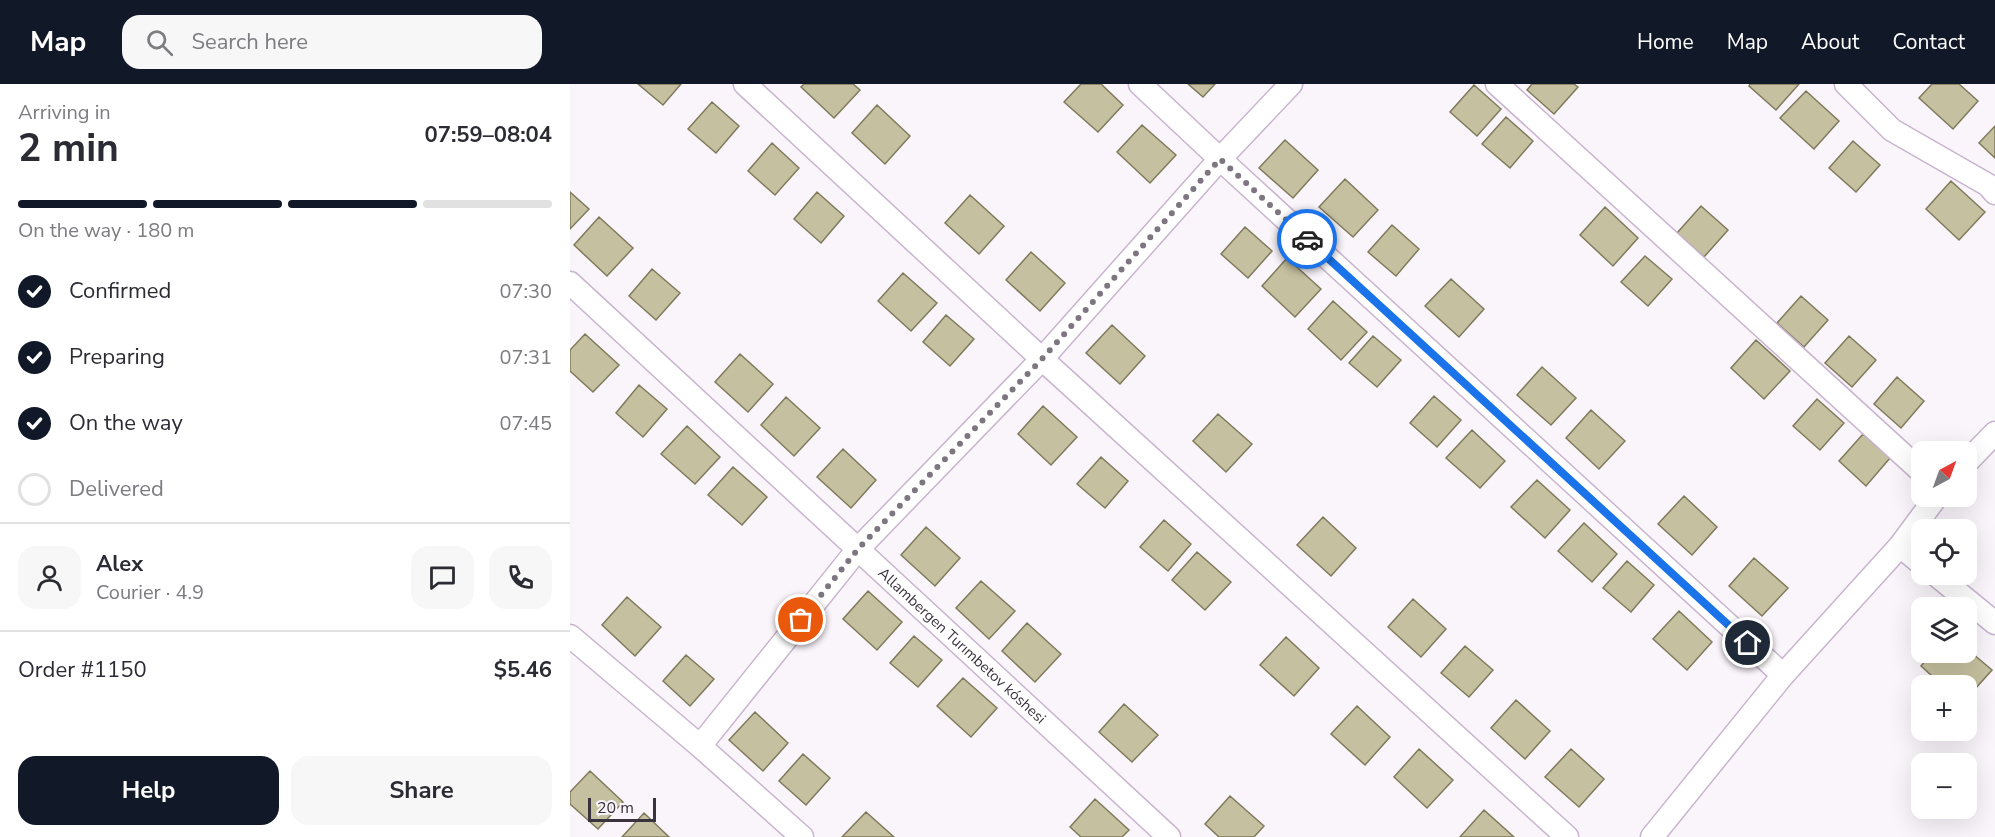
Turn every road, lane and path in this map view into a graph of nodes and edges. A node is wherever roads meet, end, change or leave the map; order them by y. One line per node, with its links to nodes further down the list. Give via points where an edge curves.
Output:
1 (745, 84): 9 (street)
2 (1140, 84): 6 (street)
3 (1291, 84): 6 (street)
4 (1497, 84): 12 (street)
5 (1846, 84): 7 (street, via 1892,130 1988,185)
6 (1220, 159): 9 (street); 20 (street)
7 (1995, 193)
8 (570, 283): 15 (street, Allambergen Turımbetov kóshesi)
9 (1042, 359): 15 (street); 24 (street)
10 (1995, 433): 11 (street)
11 (1977, 452)
12 (1911, 462)
13 (1929, 507): 14 (street)
14 (1900, 546): 16 (street); 20 (street)
15 (858, 549): 21 (street); 23 (street, Allambergen Turımbetov kóshesi)
16 (1911, 555)
17 (1948, 585): 18 (street)
18 (1995, 623)
19 (570, 636): 21 (street)
20 (1783, 675): 25 (street)
21 (700, 746): 22 (street)
22 (802, 837)
23 (1168, 837)
24 (1567, 837)
25 (1652, 837)

